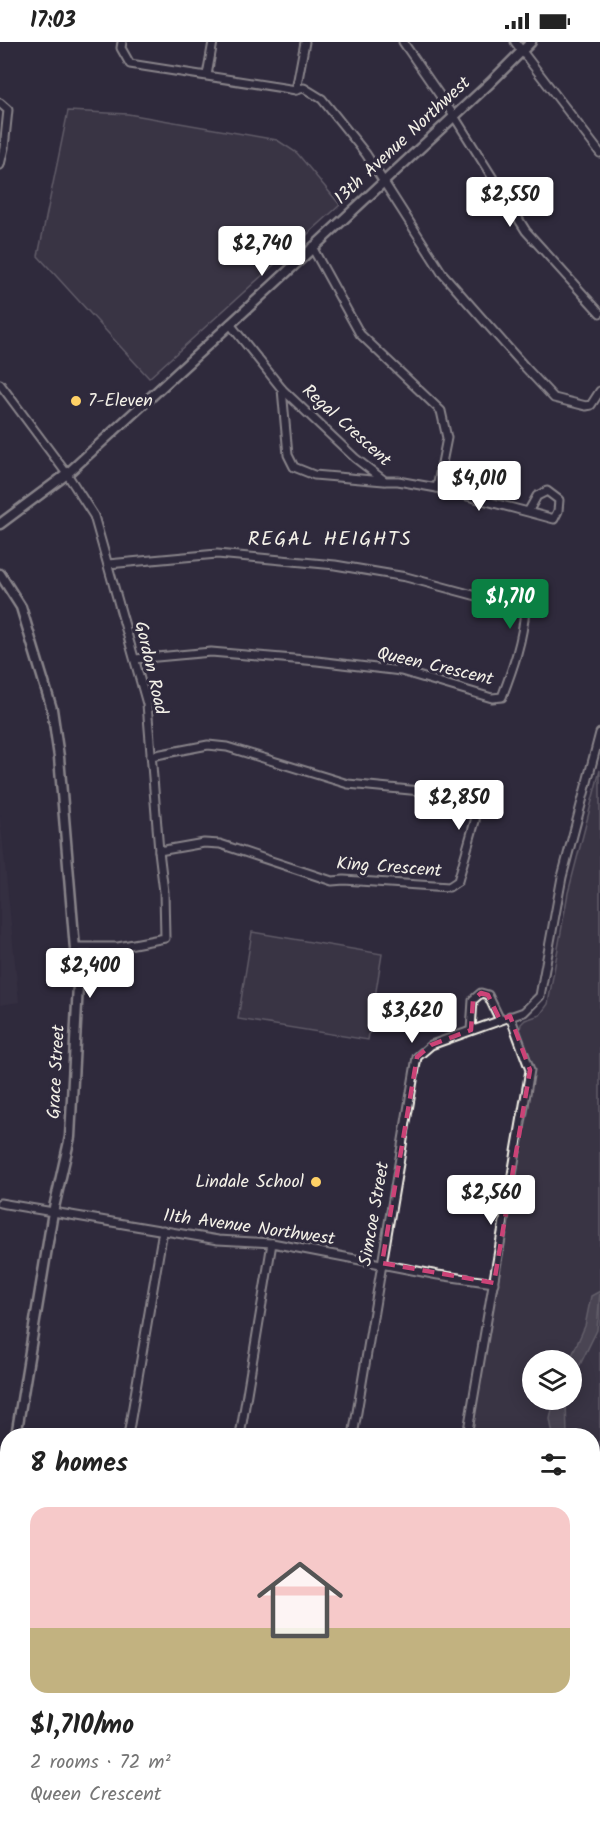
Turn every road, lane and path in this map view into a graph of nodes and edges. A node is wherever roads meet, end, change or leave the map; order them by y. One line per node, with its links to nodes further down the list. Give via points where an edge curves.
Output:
1 (122, 42): 8 (street, via 130,64)
2 (213, 42): 8 (street)
3 (305, 42): 9 (street)
4 (403, 42): 11 (street)
5 (515, 42): 7 (street)
6 (531, 42): 7 (street, 13th Avenue Northwest)
7 (521, 50): 11 (street, 13th Avenue Northwest); 12 (street)
8 (207, 75): 9 (street)
9 (296, 90): 14 (street, via 304,87 322,99)
10 (0, 103): 13 (street, via 8,111)
11 (454, 116): 14 (street, 13th Avenue Northwest); 16 (street, via 526,231)
12 (600, 153)
13 (0, 165)
14 (383, 181): 15 (street, 13th Avenue Northwest); 20 (street, via 442,273 554,398 586,406)
15 (312, 247): 17 (street, 13th Avenue Northwest); 23 (street, via 360,334 441,411 447,438)
16 (600, 314)
17 (230, 324): 19 (street, Regal Crescent); 21 (street, 13th Avenue Northwest)
18 (0, 384): 21 (street, Gordon Road)
19 (282, 389): 22 (street, Regal Crescent); 22 (street, via 288,455 294,467 314,475)
20 (600, 391)
21 (66, 474): 25 (street, 13th Avenue Northwest); 26 (street, Gordon Road, via 94,516)
22 (385, 481): 23 (street, Regal Crescent)
23 (437, 488): 24 (street, Regal Crescent)
24 (528, 512): 24 (street, Regal Crescent, via 537,496 547,491 559,500 554,519)
25 (0, 524)
26 (108, 564): 28 (street, Gordon Road); 28 (street, Queen Crescent, via 217,554 335,565 406,577 525,609 518,654 502,697 492,698 401,671 287,657 211,652)
27 (0, 574): 32 (street, Grace Street, via 21,608 52,709)
28 (135, 659): 30 (street, Gordon Road, via 147,704)
29 (600, 733): 33 (street, Simcoe Street, via 560,888 540,996 524,1012)
30 (151, 756): 31 (street, Gordon Road); 31 (street, King Crescent, via 208,745 227,747 348,784 472,796 477,804 458,882 449,887 332,881 211,843)
31 (159, 851): 32 (street, Gordon Road, via 165,938 118,947)
32 (75, 947): 37 (street, Grace Street, via 78,985 69,1137)
33 (510, 1016): 34 (street, Simcoe Street); 41 (street, via 530,1070)
34 (500, 1020): 35 (street, Simcoe Street); 35 (street, via 488,995 481,993 473,999)
35 (471, 1030): 40 (street, Simcoe Street, via 431,1045 417,1057)
36 (0, 1203): 37 (street, 11th Avenue Northwest)
37 (53, 1212): 38 (street, 11th Avenue Northwest); 42 (street, Grace Street)
38 (163, 1230): 39 (street, 11th Avenue Northwest, via 218,1240); 43 (street)
39 (272, 1243): 40 (street, 11th Avenue Northwest); 44 (street)
40 (382, 1263): 41 (street, 11th Avenue Northwest); 45 (street, Simcoe Street)
41 (494, 1283): 46 (street)
42 (17, 1428)
43 (129, 1428)
44 (241, 1428)
45 (354, 1428)
46 (468, 1428)

